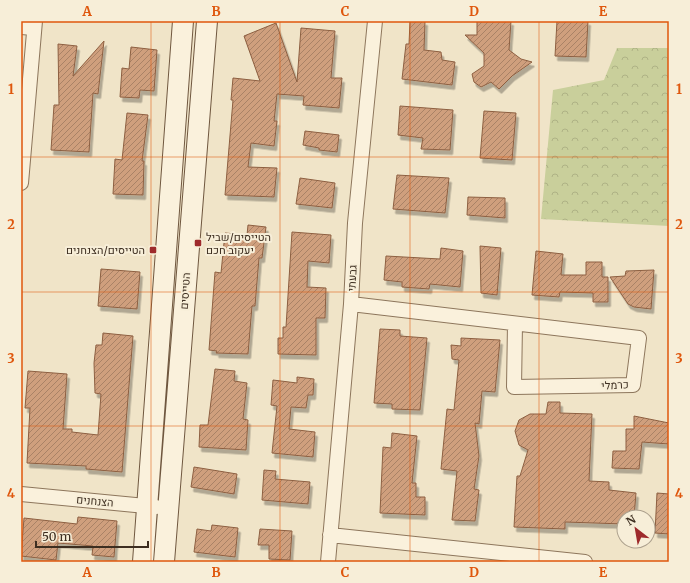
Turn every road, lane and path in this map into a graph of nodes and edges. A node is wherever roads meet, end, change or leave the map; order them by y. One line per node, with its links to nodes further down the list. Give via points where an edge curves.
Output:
1 (184, 21): 9 (street, הטייסים)
2 (207, 21): 10 (street, הטייסים)
3 (375, 21): 6 (street, גבעתי, via 355,223)
4 (30, 25): 5 (street)
5 (21, 182)
6 (351, 304): 7 (street, כרמלי); 11 (street, גבעתי)
7 (515, 324): 7 (street, כרמלי, via 514,387 633,385 639,338)
8 (21, 494): 9 (street, הצנחנים)
9 (148, 505): 10 (street, הצנחנים); 12 (street, הטייסים)
10 (168, 508): 13 (street, הטייסים)
11 (330, 534): 14 (street, גבעתי); 15 (street)
12 (143, 562)
13 (164, 562)
14 (328, 562)
15 (586, 562)

